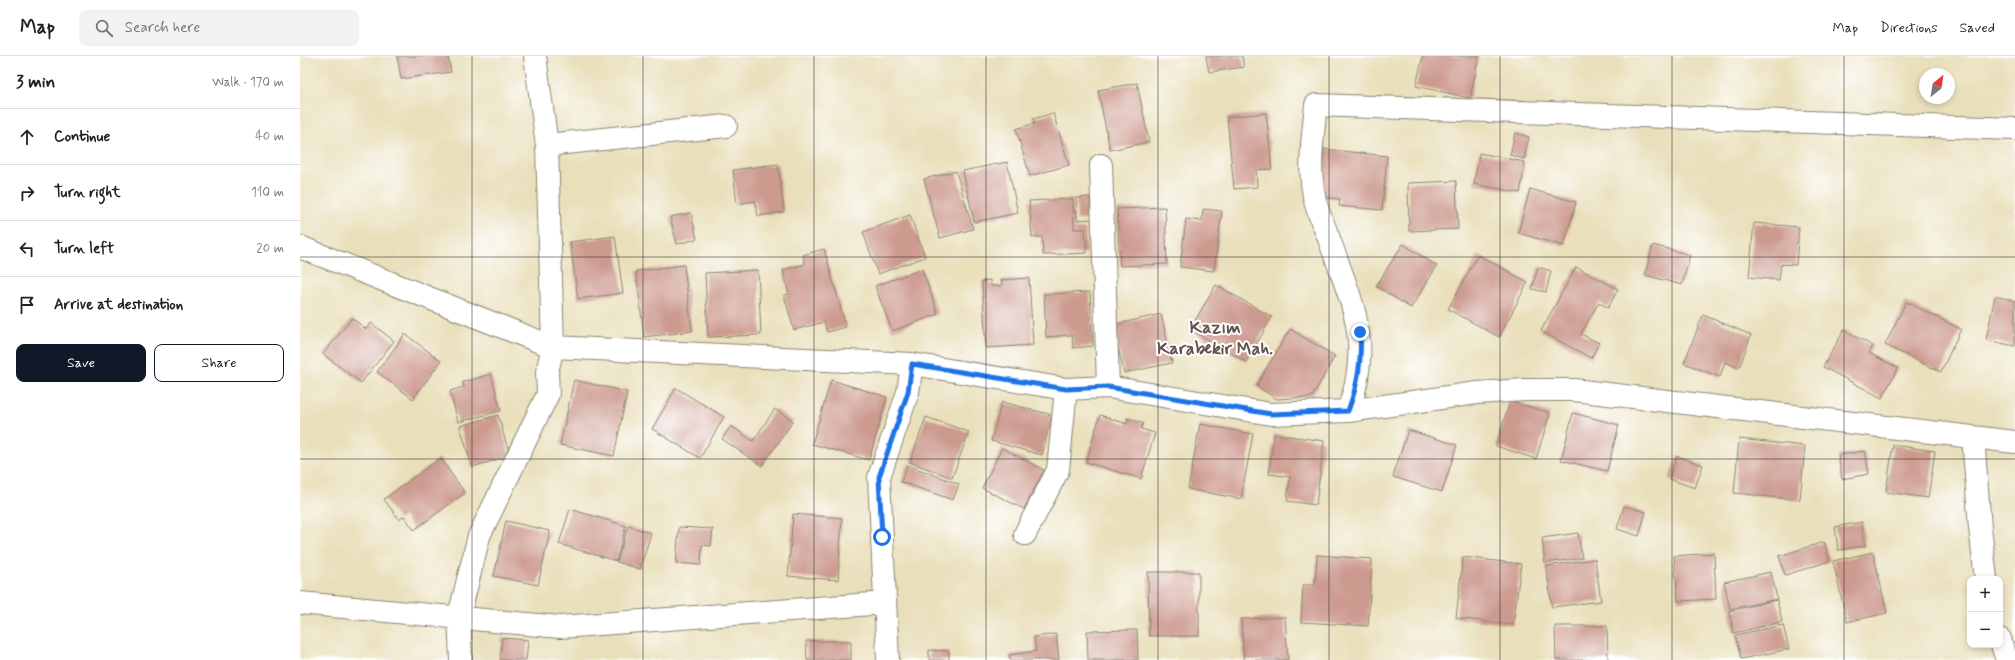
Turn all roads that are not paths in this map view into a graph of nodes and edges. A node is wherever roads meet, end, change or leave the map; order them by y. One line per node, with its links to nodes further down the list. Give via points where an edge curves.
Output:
1 (535, 56): 4 (street)
2 (726, 126): 4 (street)
3 (2015, 129): 11 (street, via 1316,105 1311,170 1314,197 1360,332 1360,373)
4 (547, 145): 7 (street)
5 (1101, 164): 9 (street)
6 (300, 247): 7 (street)
7 (553, 347): 8 (street); 18 (street, via 547,372 548,394 479,536)
8 (912, 364): 10 (street); 17 (street, via 908,392 879,477)
9 (1108, 387): 10 (street); 11 (street, via 1271,414)
10 (1066, 389): 14 (street, via 1058,470)
11 (1348, 411): 12 (street, via 1477,393 1574,390)
12 (1974, 437): 13 (street); 15 (street)
13 (2015, 442)
14 (1025, 534)
15 (1986, 576)
16 (300, 603): 18 (street)
17 (885, 603): 18 (street, via 560,627); 21 (street)
18 (459, 616): 20 (street)
19 (2003, 648): 22 (street)
20 (461, 660)
21 (888, 660)
22 (2006, 660)

